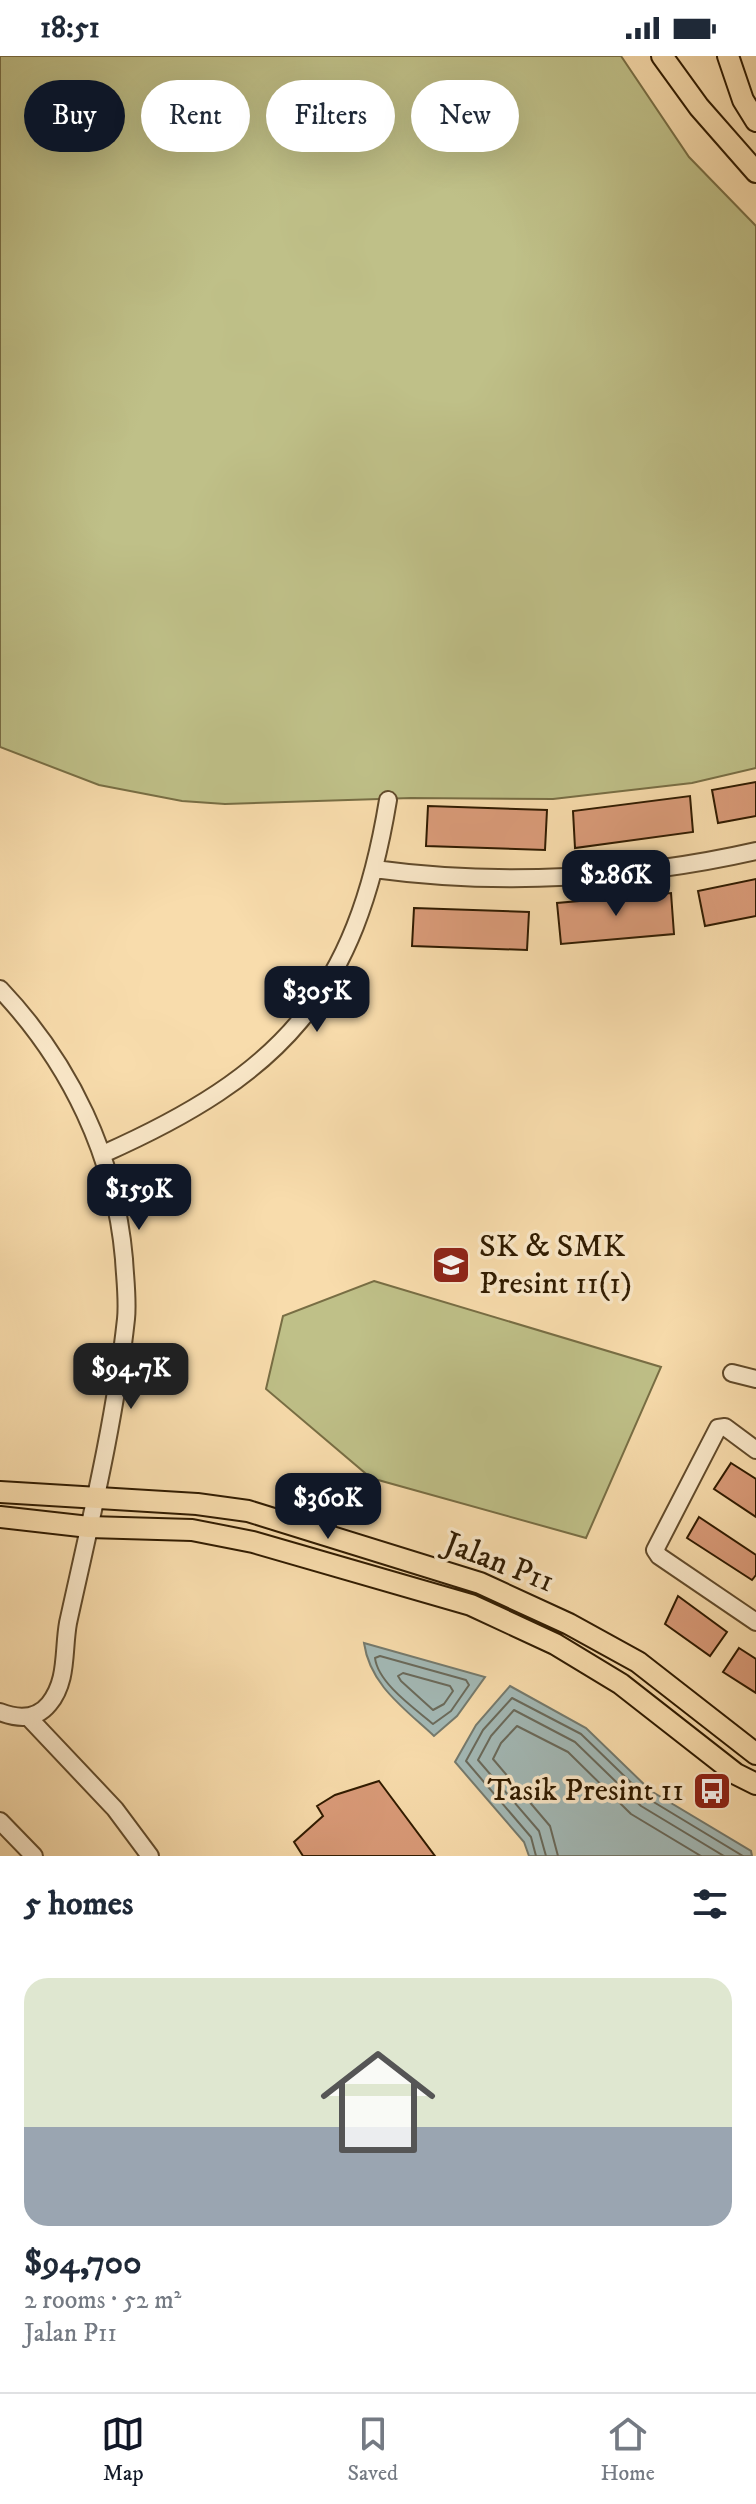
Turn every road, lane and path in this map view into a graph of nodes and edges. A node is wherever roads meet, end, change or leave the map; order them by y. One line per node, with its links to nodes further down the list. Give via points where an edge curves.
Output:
1 (662, 56): 4 (main road)
2 (728, 56): 3 (main road)
3 (756, 121)
4 (756, 172)
5 (388, 800): 7 (street)
6 (756, 851): 7 (street, via 554,877 416,875)
7 (374, 869): 9 (street, via 343,957 294,1031 218,1094)
8 (0, 989): 9 (street, via 54,1055)
9 (103, 1154): 14 (street, via 124,1256 126,1317)
10 (732, 1373): 11 (street)
11 (756, 1379)
12 (756, 1450): 17 (street, via 725,1427 718,1428 655,1550)
13 (0, 1492): 14 (main road, Jalan P11)
14 (96, 1498): 16 (street); 20 (main road, Jalan P11, via 248,1511 480,1583 638,1662)
15 (0, 1517): 16 (main road, Jalan P11)
16 (89, 1527): 19 (street, via 61,1682 48,1705); 21 (main road, Jalan P11, via 192,1530 253,1542 471,1605 555,1644 621,1684)
17 (756, 1622)
18 (0, 1712): 19 (street)
19 (29, 1718): 24 (street, via 115,1809)
20 (756, 1754)
21 (756, 1784)
22 (0, 1821): 23 (street)
23 (34, 1856)
24 (150, 1856)

